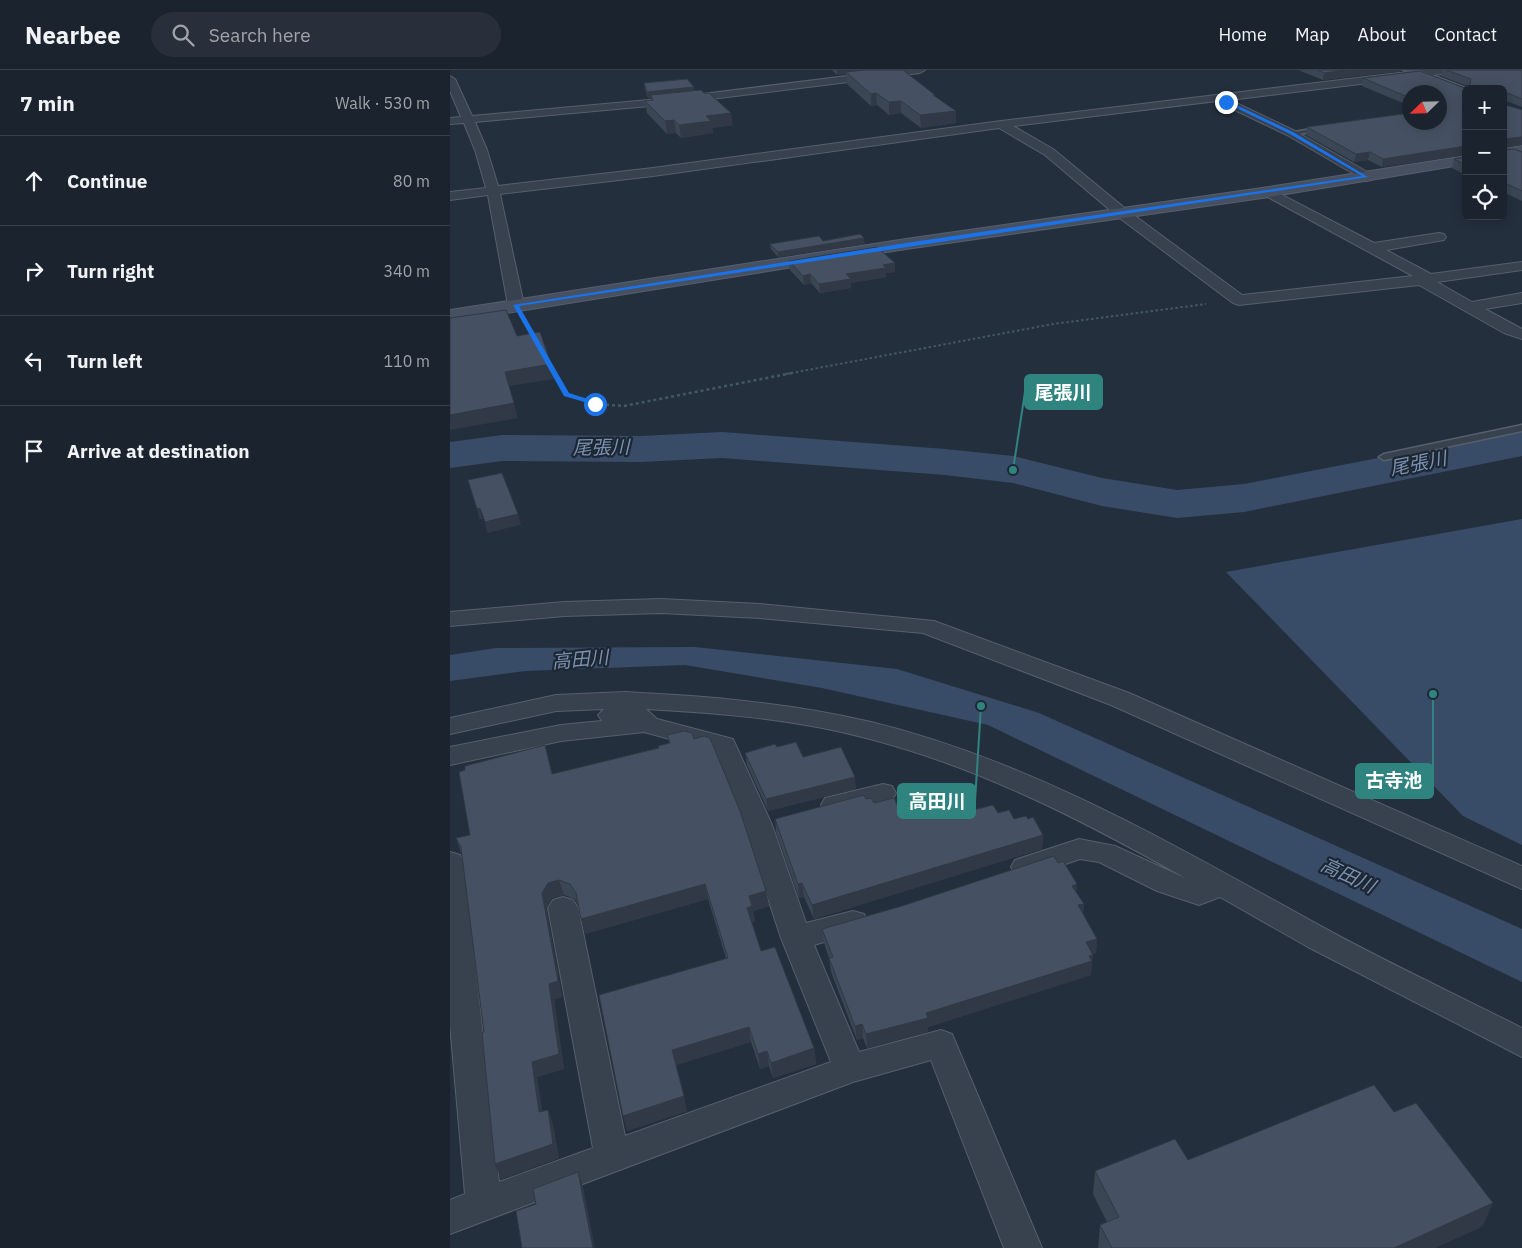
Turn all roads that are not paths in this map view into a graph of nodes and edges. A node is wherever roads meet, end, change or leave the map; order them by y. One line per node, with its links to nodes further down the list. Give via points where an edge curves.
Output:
1 (920, 70): 7 (street, via 671,101)
2 (1450, 70): 3 (street)
3 (1414, 72): 5 (street); 6 (street)
4 (450, 79): 7 (street)
5 (1462, 90)
6 (1222, 100): 9 (street); 11 (street)
7 (468, 119): 8 (street); 18 (street)
8 (450, 121)
9 (1004, 126): 18 (street); 21 (street, via 1049,152)
10 (1328, 129): 11 (lane)
11 (1291, 133): 17 (street)
12 (1522, 150): 13 (street)
13 (1507, 153)
14 (1507, 154): 15 (lane)
15 (1522, 158)
16 (1462, 161): 17 (street)
17 (1366, 177): 19 (street)
18 (493, 190): 20 (street); 27 (street)
19 (1269, 192): 21 (street); 23 (street)
20 (450, 196)
21 (1122, 213): 25 (street, via 1239,300); 27 (street)
22 (1439, 237): 23 (street)
23 (1371, 248): 25 (street)
24 (1522, 266): 25 (street)
25 (1425, 280): 28 (street)
26 (1522, 298): 28 (street)
27 (516, 305): 29 (street)
28 (1470, 308): 30 (street)
29 (450, 316)
30 (1522, 334)
31 (1522, 428): 32 (lane)
32 (1384, 457)
33 (450, 619): 44 (street, via 661,606 926,626 1120,699)
34 (556, 704): 35 (street, via 576,717 635,713); 36 (street); 45 (street, via 625,700 701,704 793,715 870,730 1033,787 1125,831)
35 (648, 724): 37 (street, via 561,734); 41 (street, via 724,745)
36 (450, 726)
37 (450, 756)
38 (883, 793): 39 (street)
39 (816, 810)
40 (787, 818): 41 (street)
41 (758, 825): 48 (street)
42 (450, 862): 52 (street)
43 (1005, 874): 45 (street, via 1079,849 1105,854 1198,894)
44 (1522, 878)
45 (1222, 885): 49 (street, via 1319,939)
46 (563, 908): 51 (street)
47 (875, 915): 48 (street)
48 (796, 938): 50 (street)
49 (1522, 1043)
50 (850, 1070): 51 (street); 54 (street, via 942,1044)
51 (612, 1158): 52 (street)
52 (484, 1206): 53 (street)
53 (450, 1218)
54 (1023, 1248)

